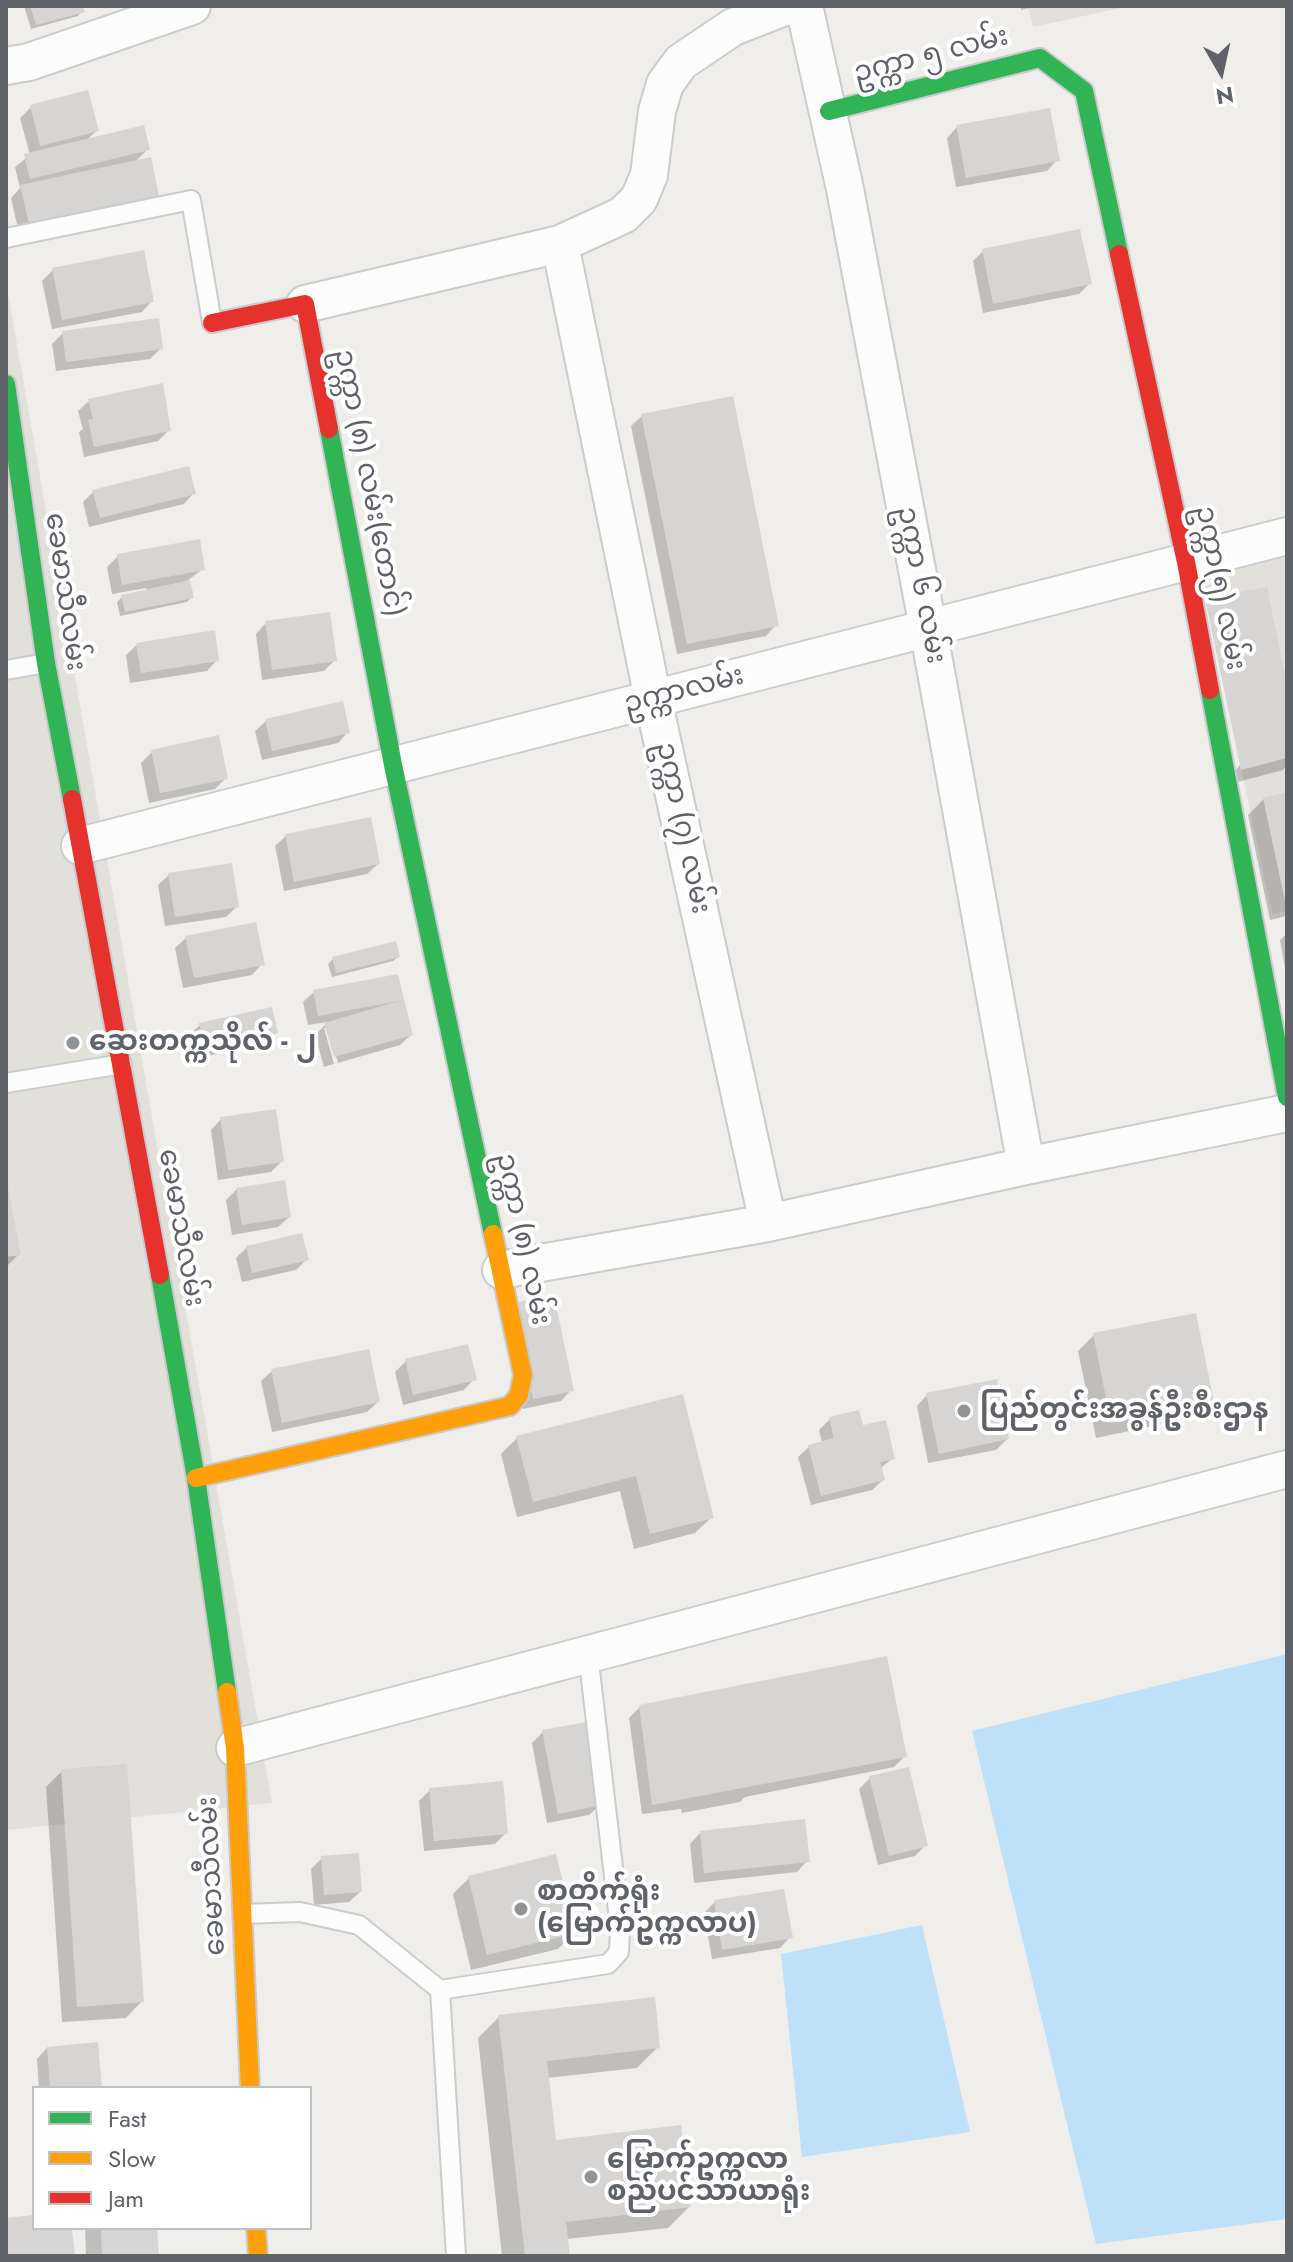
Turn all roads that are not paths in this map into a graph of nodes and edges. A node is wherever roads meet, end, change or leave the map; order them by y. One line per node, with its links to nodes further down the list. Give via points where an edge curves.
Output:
1 (192, 6): 4 (street)
2 (787, 6): 8 (street, via 733,27 681,62 665,84 649,175 639,199 623,215)
3 (804, 6): 6 (street, ဥက္ကာ ၆ လမ်း)
4 (6, 66)
5 (1084, 91): 6 (street, ဥက္ကာ ၅ လမ်း, via 1040,58); 13 (street, ဥက္ကာ(၅) လမ်း)
6 (829, 111): 14 (street, ဥက္ကာ ၆ လမ်း)
7 (6, 238): 10 (lane, via 191,200)
8 (560, 244): 9 (street); 17 (street, ဥက္ကာ (၇) လမ်း)
9 (305, 304): 10 (street); 18 (street, ဥက္ကာ (၈) လမ်း(တောင်))
10 (212, 323)
11 (6, 384): 15 (street, ခေမာသီလမ်း)
12 (1287, 536): 13 (street, ဥက္ကာလမ်း)
13 (1186, 562): 14 (street, ဥက္ကာလမ်း); 22 (street, ဥက္ကာ(၅) လမ်း)
14 (928, 628): 17 (street, ဥက္ကာလမ်း); 24 (street, ဥက္ကာ ၆ လမ်း)
15 (46, 663): 16 (lane); 19 (street, ခေမာသီလမ်း)
16 (6, 670)
17 (653, 699): 18 (street, ဥက္ကာလမ်း); 25 (street, ဥက္ကာ (၇) လမ်း)
18 (393, 765): 19 (street, ဥက္ကာလမ်း); 26 (street, ဥက္ကာ (၈) လမ်း)
19 (80, 846): 20 (street, ခေမာသီလမ်း)
20 (122, 1064): 21 (lane); 28 (street, ခေမာသီလမ်း)
21 (6, 1083)
22 (1287, 1097)
23 (1287, 1113): 24 (street)
24 (1026, 1166): 25 (street)
25 (768, 1223): 26 (street)
26 (501, 1270): 28 (street, ဥက္ကာ (၈) လမ်း, via 523,1375 519,1395 510,1406)
27 (1287, 1469): 29 (street)
28 (196, 1478): 30 (street, ခေမာသီလမ်း)
29 (588, 1653): 30 (street); 32 (lane, via 619,1952 608,1964)
30 (235, 1748): 31 (street, ခေမာသီလမ်း)
31 (243, 1914): 32 (lane, via 300,1912 359,1925); 33 (street, ခေမာသီလမ်း)
32 (440, 1990): 36 (lane)
33 (250, 2086)
34 (256, 2230): 35 (street)
35 (258, 2256)
36 (456, 2256)

